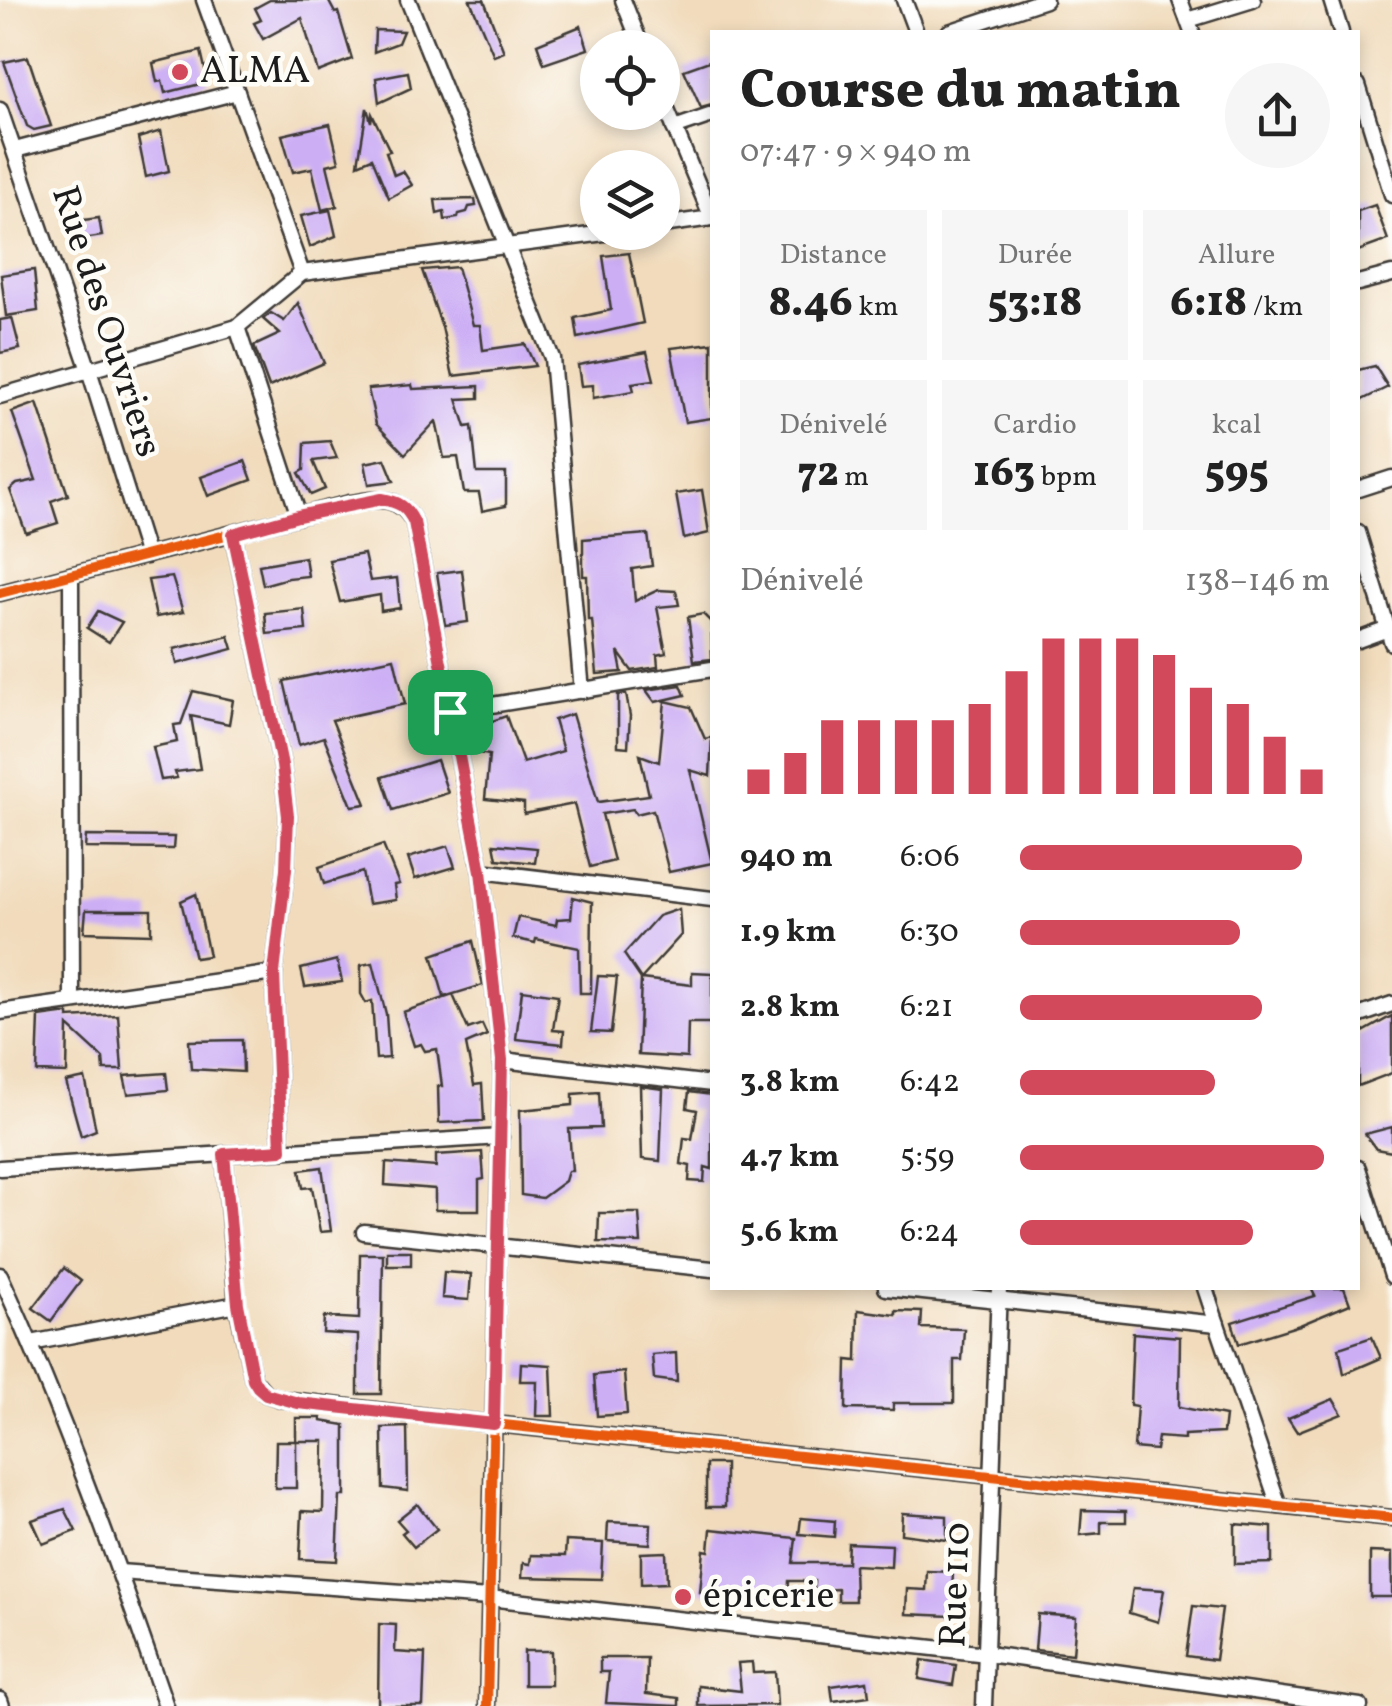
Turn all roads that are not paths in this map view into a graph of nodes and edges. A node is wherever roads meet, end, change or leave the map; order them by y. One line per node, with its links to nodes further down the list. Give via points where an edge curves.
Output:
1 (204, 0): 15 (street)
2 (408, 0): 26 (street)
3 (623, 0): 10 (street)
4 (904, 0): 11 (street)
5 (1045, 0): 12 (street)
6 (1180, 0): 9 (street)
7 (1253, 0): 9 (street)
8 (1331, 0): 13 (street)
9 (1190, 26)
10 (635, 30)
11 (915, 30)
12 (955, 30)
13 (1340, 30)
14 (1360, 91): 21 (street)
15 (237, 92): 20 (street); 27 (street)
16 (0, 110): 20 (street, Rue des Ouvriers)
17 (710, 116): 18 (street)
18 (680, 126)
19 (675, 130): 22 (street)
20 (14, 150): 31 (street, Rue des Ouvriers)
21 (1392, 195)
22 (710, 213)
23 (710, 218): 24 (street)
24 (680, 222)
25 (580, 237): 26 (street)
26 (508, 248): 27 (street); 44 (street, via 554,371)
27 (302, 273): 30 (street)
28 (1392, 274): 29 (street)
29 (1360, 282)
30 (238, 327): 31 (street); 35 (street)
31 (89, 370): 32 (street); 38 (street, Rue des Ouvriers)
32 (0, 396)
33 (1392, 478): 34 (street)
34 (1360, 488)
35 (298, 516): 36 (street); 45 (street, via 382,499 407,508)
36 (233, 534): 38 (street); 48 (street, via 288,816)
37 (1360, 538): 41 (street)
38 (146, 556): 39 (street)
39 (70, 575): 40 (street); 49 (street)
40 (0, 593)
41 (1390, 636): 42 (street)
42 (1360, 640)
43 (710, 669): 44 (street)
44 (582, 691): 45 (street)
45 (450, 712): 46 (street)
46 (481, 871): 47 (street); 53 (street)
47 (710, 899)
48 (274, 973): 49 (street); 56 (street)
49 (72, 1001): 51 (street)
50 (1392, 1004): 52 (street)
51 (0, 1012)
52 (1360, 1015)
53 (502, 1060): 54 (street); 55 (street)
54 (710, 1084)
55 (501, 1138): 56 (street); 61 (street)
56 (281, 1150): 57 (street)
57 (224, 1154): 58 (street); 68 (street)
58 (0, 1168)
59 (1360, 1174): 64 (street)
60 (364, 1232): 61 (street)
61 (498, 1246): 62 (street); 71 (street)
62 (710, 1269)
63 (0, 1274): 70 (street)
64 (1392, 1276)
65 (924, 1290): 67 (street)
66 (1206, 1290): 69 (street)
67 (999, 1294): 69 (street); 72 (street, Rue 110)
68 (238, 1304): 70 (street); 71 (street, via 253,1379 266,1394)
69 (1217, 1324): 73 (street)
70 (31, 1343): 75 (street)
71 (494, 1424): 72 (street); 76 (street)
72 (994, 1476): 73 (street); 77 (street, Rue 110)
73 (1279, 1506): 74 (street)
74 (1392, 1518)
75 (120, 1572): 76 (street); 78 (street)
76 (489, 1598): 77 (street); 79 (street)
77 (986, 1654): 80 (street, Rue 110); 81 (street)
78 (166, 1706)
79 (487, 1706)
80 (984, 1706)
81 (1360, 1706)

